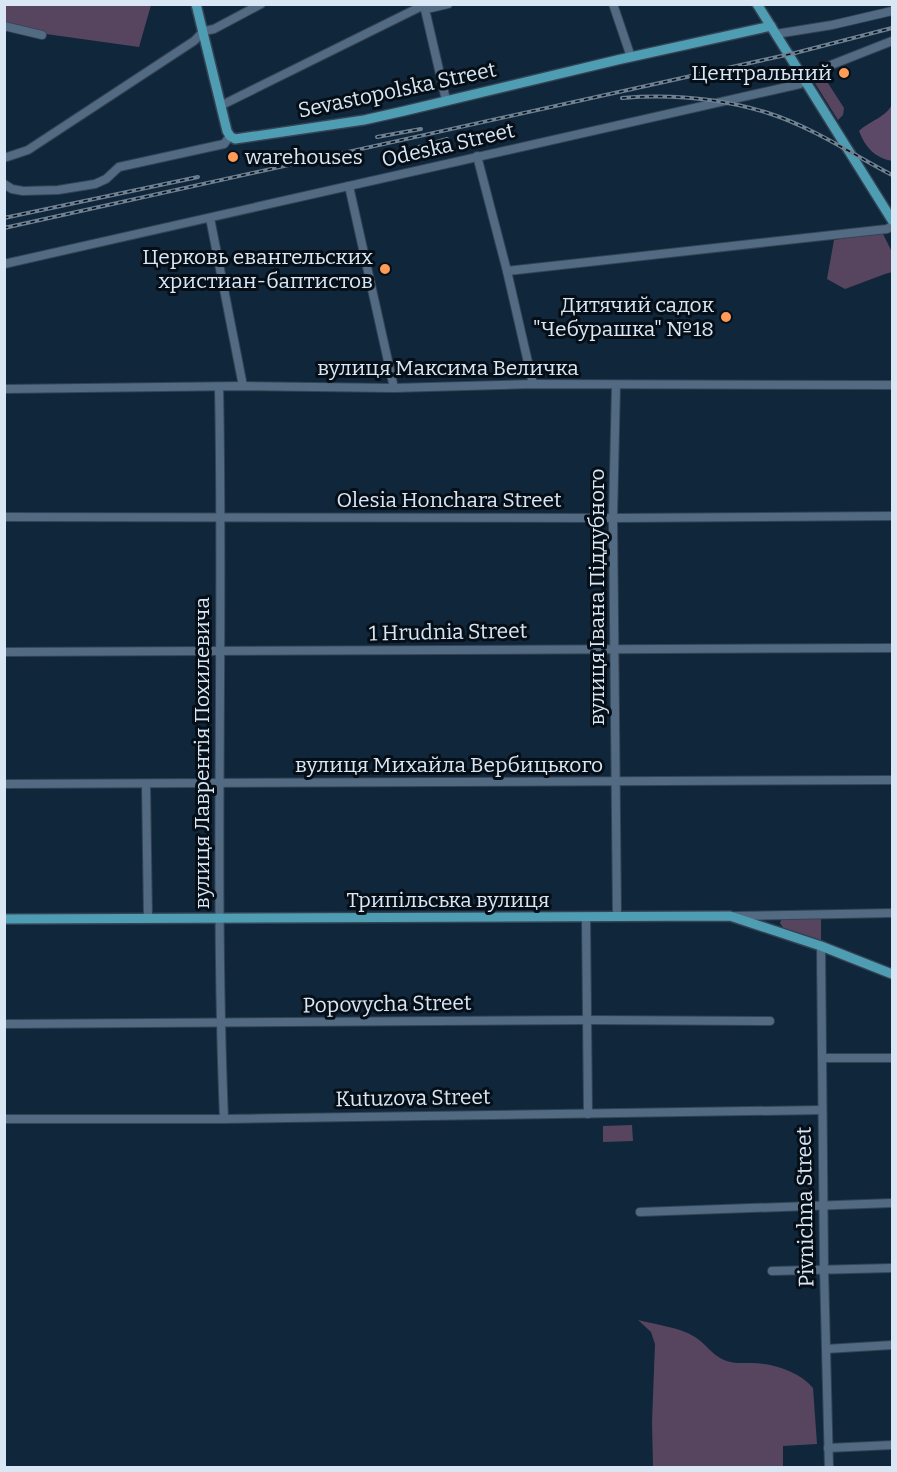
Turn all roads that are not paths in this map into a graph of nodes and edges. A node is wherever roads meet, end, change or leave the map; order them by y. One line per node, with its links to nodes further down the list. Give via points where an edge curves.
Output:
1 (196, 4): 10 (main road)
2 (261, 4): 10 (street)
3 (448, 4): 6 (street)
4 (613, 4): 13 (street)
5 (757, 4): 9 (main road)
6 (424, 6): 15 (street); 16 (street)
7 (892, 11): 9 (street, via 832,25)
8 (4, 26): 11 (street)
9 (774, 30): 13 (main road, Sevastopolska Street); 14 (main road)
10 (204, 31): 16 (main road); 19 (street, via 194,42 28,150)
11 (42, 35)
12 (892, 41): 14 (street, Odeska Street, via 826,67)
13 (631, 57): 15 (main road, Sevastopolska Street)
14 (806, 80): 18 (street, Odeska Street, via 713,105); 23 (main road)
15 (446, 100): 17 (main road, Sevastopolska Street, via 364,120 235,139)
16 (222, 105): 17 (main road)
17 (230, 136): 20 (street, Sevastopolska Street, via 224,144 119,167 95,184 23,191)
18 (477, 156): 21 (street, Odeska Street); 26 (street)
19 (5, 159)
20 (4, 184)
21 (349, 186): 22 (street, Odeska Street); 32 (street)
22 (210, 218): 25 (street, Odeska Street); 30 (street)
23 (892, 220)
24 (892, 226): 26 (street)
25 (4, 264)
26 (507, 271): 27 (street)
27 (533, 384): 28 (street, вулиця Максима Величка); 32 (street, вулиця Максима Величка)
28 (616, 385): 29 (street, вулиця Максима Величка); 37 (street, вулиця Івана Піддубного)
29 (892, 385)
30 (243, 386): 31 (street, вулиця Максима Величка); 32 (street, вулиця Максима Величка)
31 (219, 388): 33 (street, вулиця Максима Величка); 36 (street, вулиця Лаврентія Похилевича)
32 (394, 388)
33 (4, 389)
34 (892, 516): 37 (street, Olesia Honchara Street)
35 (4, 517): 36 (street, Olesia Honchara Street)
36 (222, 517): 37 (street, Olesia Honchara Street); 41 (street, вулиця Лаврентія Похилевича)
37 (614, 518): 38 (street, вулиця Івана Піддубного)
38 (615, 648): 39 (street, 1 Hrudnia Street); 41 (street, 1 Hrudnia Street); 44 (street, вулиця Івана Піддубного)
39 (892, 648)
40 (4, 652): 41 (street, 1 Hrudnia Street)
41 (221, 652): 43 (street, вулиця Лаврентія Похилевича)
42 (892, 780): 44 (street, вулиця Михайла Вербицького)
43 (220, 783): 44 (street, вулиця Михайла Вербицького); 46 (street, вулиця Михайла Вербицького); 53 (street, вулиця Лаврентія Похилевича)
44 (616, 783): 50 (street, вулиця Івана Піддубного)
45 (4, 784): 46 (street, вулиця Михайла Вербицького)
46 (146, 784): 52 (street)
47 (892, 913): 48 (street, Трипільська вулиця)
48 (730, 916): 50 (main road, Трипільська вулиця); 54 (main road)
49 (586, 917): 50 (main road, Трипільська вулиця); 53 (main road, Трипільська вулиця); 56 (street)
50 (616, 917)
51 (4, 919): 52 (main road, Трипільська вулиця)
52 (148, 919): 53 (main road, Трипільська вулиця)
53 (219, 919): 59 (street, вулиця Лаврентія Похилевича)
54 (822, 946): 55 (main road); 60 (street, Pivnichna Street)
55 (892, 974)
56 (588, 1020): 57 (street, Popovycha Street); 59 (street, Popovycha Street); 63 (street)
57 (770, 1021)
58 (4, 1024): 59 (street, Popovycha Street)
59 (220, 1024): 65 (street, вулиця Лаврентія Похилевича)
60 (822, 1058): 61 (street); 62 (street, Pivnichna Street)
61 (892, 1058)
62 (822, 1110): 63 (street, Kutuzova Street); 67 (street, Pivnichna Street)
63 (588, 1114): 65 (street, Kutuzova Street)
64 (4, 1119): 65 (street, Kutuzova Street)
65 (224, 1119)
66 (892, 1203): 67 (street)
67 (823, 1205): 68 (street); 70 (street, Pivnichna Street)
68 (640, 1212)
69 (892, 1268): 70 (street)
70 (824, 1269): 71 (street); 73 (street, Pivnichna Street)
71 (772, 1271)
72 (892, 1345): 73 (street)
73 (826, 1349): 75 (street, Pivnichna Street)
74 (892, 1445): 75 (street)
75 (828, 1448): 76 (street, Pivnichna Street)
76 (829, 1467)

